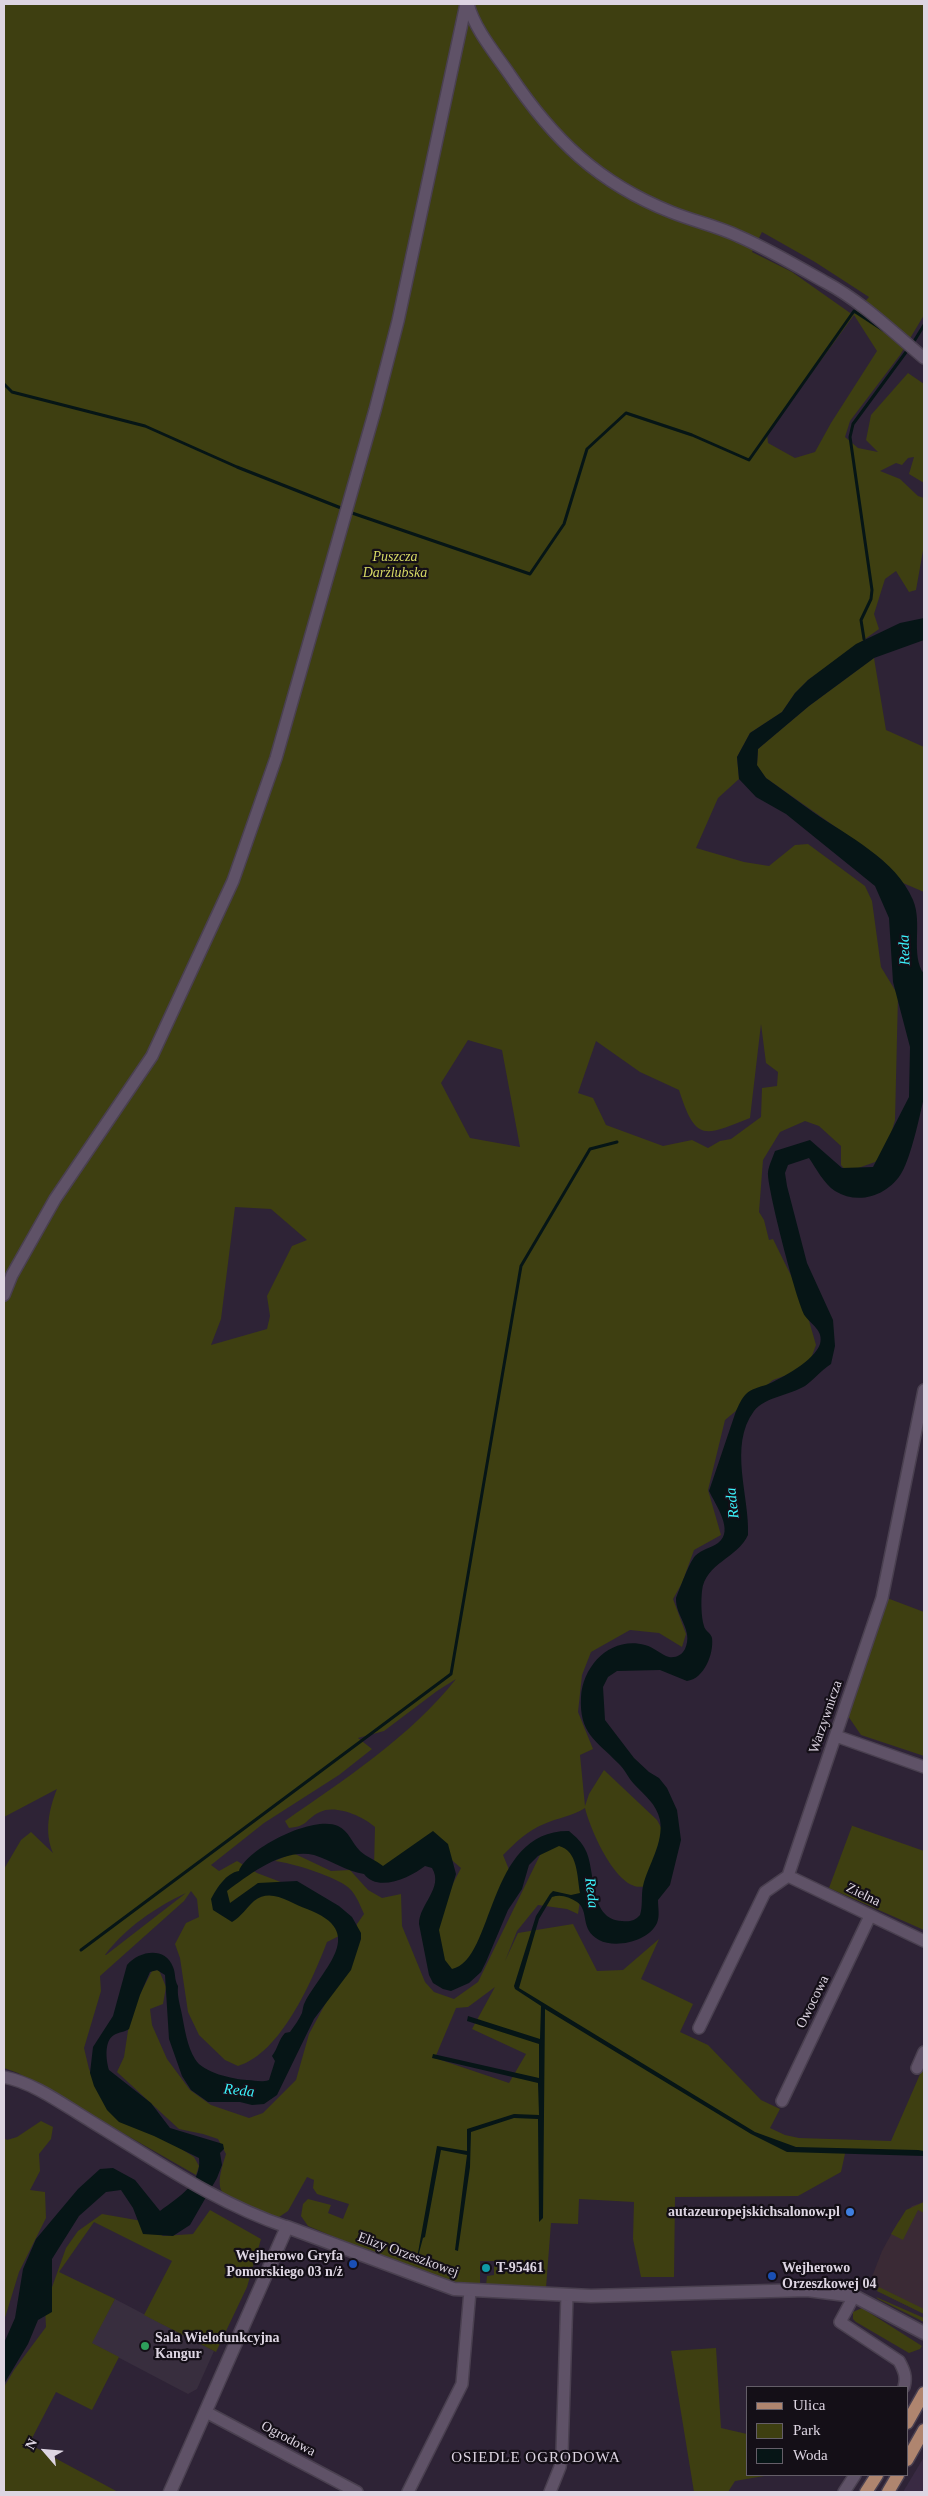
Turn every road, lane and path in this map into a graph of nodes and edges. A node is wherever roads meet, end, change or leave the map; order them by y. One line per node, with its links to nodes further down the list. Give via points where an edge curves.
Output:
1 (467, 4): 2 (street, via 484,37 530,106 549,129 591,168 639,198 738,236 828,283); 3 (street, via 398,321 375,410 276,758 233,881 152,1056 55,1199)
2 (924, 358)
3 (4, 1295)
4 (924, 1390): 5 (street, Warzywnicza, via 882,1598)
5 (836, 1736): 6 (street); 7 (street, Warzywnicza)
6 (924, 1767)
7 (788, 1876): 8 (street, Zielna); 10 (street, via 765,1892)
8 (870, 1916): 9 (street, Zielna); 14 (street, Owocowa)
9 (924, 1942)
10 (699, 2028)
11 (924, 2052): 12 (street)
12 (917, 2068)
13 (4, 2077): 15 (street, Elizy Orzeszkowej, via 41,2092 244,2210)
14 (782, 2101)
15 (287, 2227): 16 (street, Elizy Orzeszkowej, via 440,2285); 22 (street)
16 (470, 2291): 17 (street, Elizy Orzeszkowej); 31 (street, via 462,2384)
17 (567, 2295): 18 (street, Elizy Orzeszkowej, via 807,2290); 32 (street, via 562,2453)
18 (854, 2296): 19 (street, Elizy Orzeszkowej); 20 (street, via 840,2322 899,2361 904,2371)
19 (924, 2333)
20 (904, 2386)
21 (924, 2394): 23 (main road)
22 (206, 2412): 29 (street); 30 (street, Ogrodowa)
23 (908, 2421)
24 (924, 2430): 25 (main road)
25 (908, 2458)
26 (854, 2476): 33 (street)
27 (875, 2476): 34 (main road)
28 (897, 2476): 35 (main road)
29 (170, 2492)
30 (357, 2492)
31 (408, 2492)
32 (550, 2492)
33 (844, 2492)
34 (866, 2492)
35 (888, 2492)

